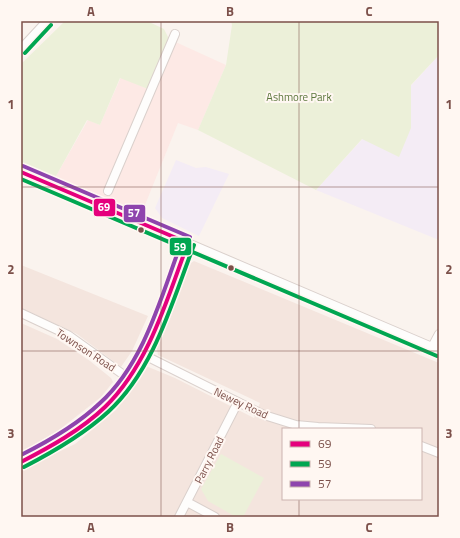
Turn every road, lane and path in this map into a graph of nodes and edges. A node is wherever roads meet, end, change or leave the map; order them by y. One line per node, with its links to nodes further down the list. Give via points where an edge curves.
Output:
1 (47, 21): 3 (street)
2 (175, 34): 5 (street)
3 (21, 49)
4 (21, 172): 6 (street)
5 (108, 190)
6 (188, 243): 9 (street); 10 (street)
7 (21, 313): 11 (street, Townson Road, via 68,335)
8 (439, 334): 9 (street)
9 (436, 348)
10 (142, 354): 11 (street); 12 (street, Newey Road)
11 (128, 378): 16 (street, via 106,406 91,418 43,451)
12 (238, 402): 13 (street, Newey Road, via 264,415 296,425); 17 (street, Parry Road)
13 (353, 428)
14 (422, 446): 15 (street)
15 (439, 453)
16 (21, 462)
17 (187, 502): 18 (street, Parry Road); 19 (street)
18 (179, 517)
19 (215, 517)

